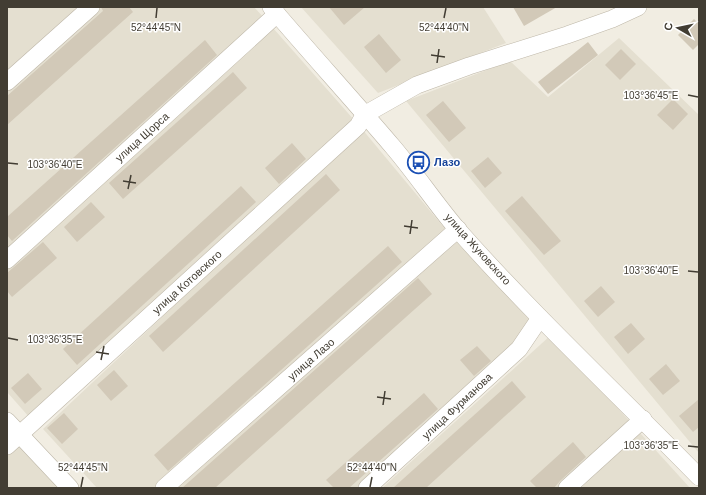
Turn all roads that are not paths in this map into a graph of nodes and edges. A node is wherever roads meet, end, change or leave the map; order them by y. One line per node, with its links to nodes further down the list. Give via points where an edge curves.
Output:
1 (91, 7): 4 (street)
2 (638, 7): 5 (street, via 568,35 417,85)
3 (274, 11): 5 (street, улица Жуковского); 7 (street, улица Щорса)
4 (7, 82)
5 (364, 115): 6 (street, улица Жуковского, via 393,147); 11 (street, улица Котовского, via 358,126)
6 (458, 229): 8 (street, улица Жуковского); 14 (street, улица Лазо)
7 (7, 260)
8 (540, 318): 9 (street, улица Жуковского); 15 (street, улица Фурманова, via 519,349)
9 (643, 419): 12 (street, улица Жуковского); 16 (street)
10 (7, 421): 11 (street)
11 (13, 440): 13 (street)
12 (699, 477)
13 (70, 488)
14 (164, 488)
15 (367, 488)
16 (567, 488)

